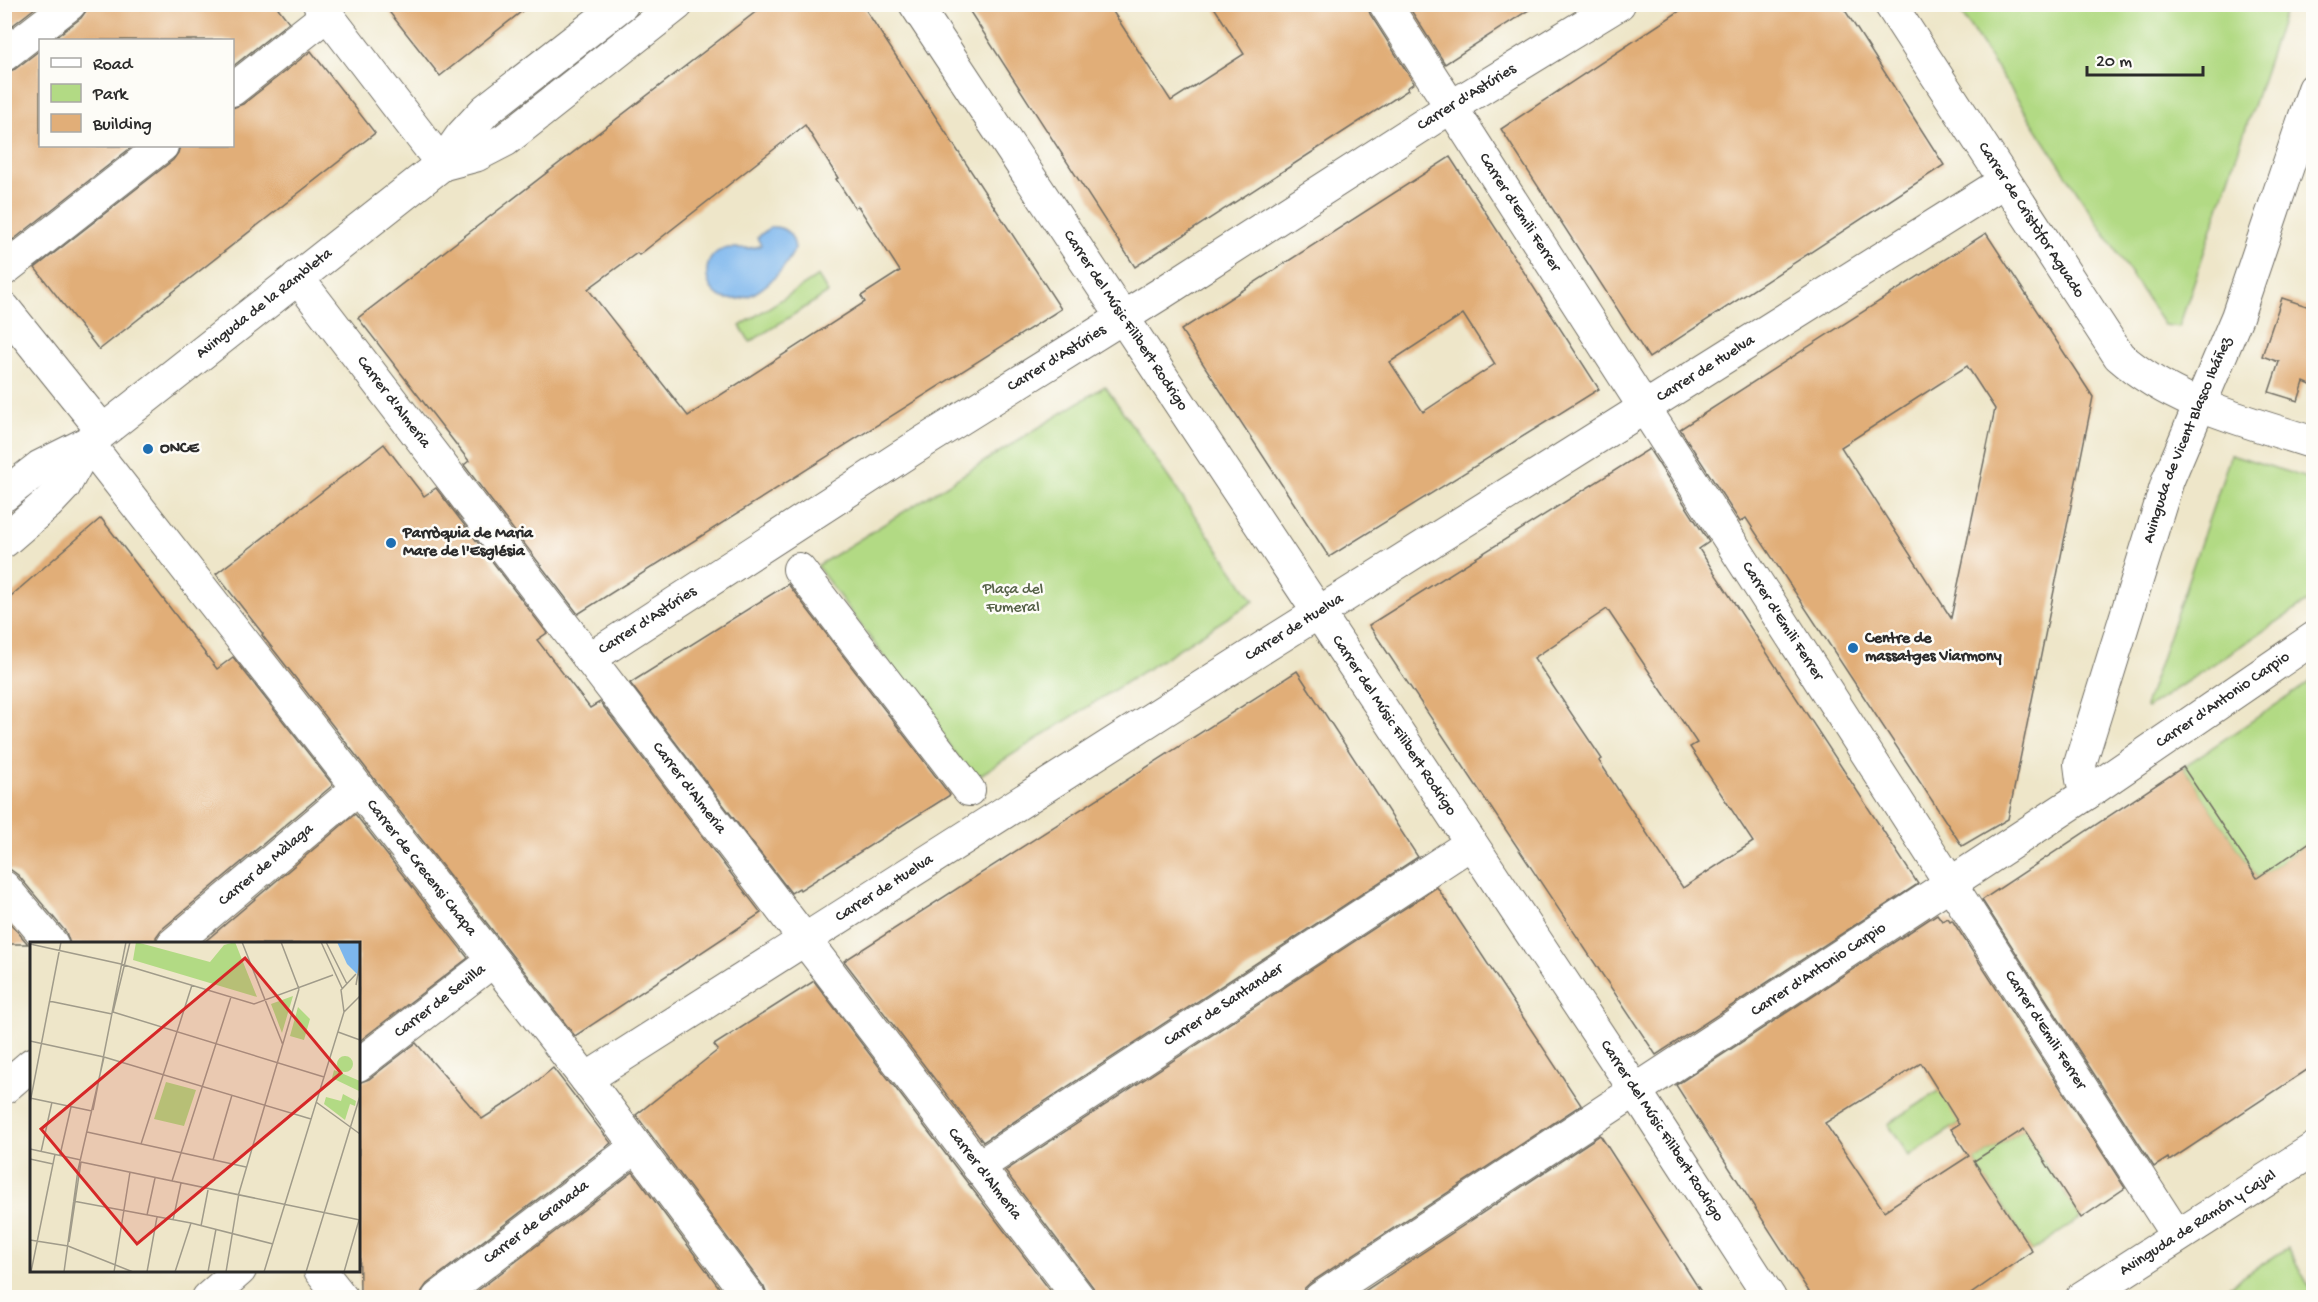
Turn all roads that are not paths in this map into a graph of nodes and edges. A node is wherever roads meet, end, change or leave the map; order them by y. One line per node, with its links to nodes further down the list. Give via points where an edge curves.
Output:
1 (70, 4): 9 (street)
2 (622, 4): 14 (street, Avinguda de la Rambleta, via 486,110)
3 (677, 4): 14 (street, Avinguda de la Rambleta, via 505,140 476,155)
4 (915, 4): 19 (street, Carrer del Músic Filibert Rodrigo)
5 (1385, 4): 12 (street, Carrer d'Emili Ferrer)
6 (1619, 4): 12 (street, Carrer d'Astúries)
7 (1890, 4): 15 (street, Carrer de Cristòfor Aguado)
8 (323, 10): 10 (street); 14 (street)
9 (4, 55)
10 (234, 88)
11 (2313, 88): 20 (street, Avinguda de Vicent Blasco Ibáñez, via 2237,317)
12 (1451, 107): 19 (street, Carrer d'Astúries); 21 (street, Carrer d'Emili Ferrer)
13 (161, 147): 16 (street)
14 (442, 164): 17 (street, Avinguda de la Rambleta)
15 (2005, 181): 20 (street, Carrer de Cristòfor Aguado, via 2119,356 2147,378); 21 (street, Carrer de Huelva)
16 (4, 270)
17 (297, 277): 22 (street, Avinguda de la Rambleta); 29 (street, Carrer d'Almeria)
18 (4, 308): 22 (street, Carrer de Crecensi Chapa)
19 (1124, 317): 27 (street, Carrer del Músic Filibert Rodrigo); 29 (street, Carrer d'Astúries)
20 (2200, 406): 23 (street, Carrer de Cristòfor Aguado); 32 (street, Avinguda de Vicent Blasco Ibáñez, via 2168,480 2080,764)
21 (1644, 408): 27 (street, Carrer de Huelva); 34 (street, Carrer d'Emili Ferrer)
22 (95, 437): 24 (street, Avinguda de la Rambleta, via 40,468); 25 (street, Avinguda de la Rambleta, via 64,486); 30 (street, Carrer de Crecensi Chapa)
23 (2313, 443)
24 (4, 495)
25 (4, 541)
26 (799, 569): 31 (street)
27 (1319, 613): 33 (street, Carrer del Músic Filibert Rodrigo); 36 (street, Carrer de Huelva)
28 (2313, 638): 32 (street, Carrer d'Antonio Carpio)
29 (589, 659): 36 (street, Carrer d'Almeria)
30 (358, 788): 38 (street, Carrer de Màlaga); 39 (street, Carrer de Crecensi Chapa)
31 (969, 790)
32 (2088, 793): 34 (street, Carrer d'Antonio Carpio)
33 (1470, 844): 44 (street, Carrer del Músic Filibert Rodrigo); 47 (street, Carrer de Santander)
34 (1950, 884): 44 (street, Carrer d'Antonio Carpio); 48 (street, Carrer d'Emili Ferrer)
35 (4, 887): 37 (street)
36 (804, 939): 42 (street, Carrer de Huelva); 47 (street, Carrer d'Almeria)
37 (50, 942)
38 (175, 942)
39 (493, 961): 40 (street, Carrer de Sevilla); 42 (street, Carrer de Crecensi Chapa)
40 (360, 1063)
41 (30, 1066): 43 (street)
42 (586, 1079): 45 (street, Carrer de Crecensi Chapa)
43 (4, 1088)
44 (1635, 1090): 56 (street, Carrer d'Antonio Carpio); 57 (street, Carrer del Músic Filibert Rodrigo)
45 (636, 1147): 53 (street, Carrer de Granada); 54 (street, Carrer de Crecensi Chapa)
46 (2313, 1149): 48 (street, Avinguda de Ramón y Cajal)
47 (978, 1167): 55 (street, Carrer d'Almeria)
48 (2177, 1236): 58 (street, Avinguda de Ramón y Cajal)
49 (238, 1272): 51 (street)
50 (322, 1272): 52 (street)
51 (208, 1298)
52 (342, 1298)
53 (438, 1298)
54 (750, 1298)
55 (1079, 1298)
56 (1320, 1298)
57 (1770, 1298)
58 (2082, 1298)

